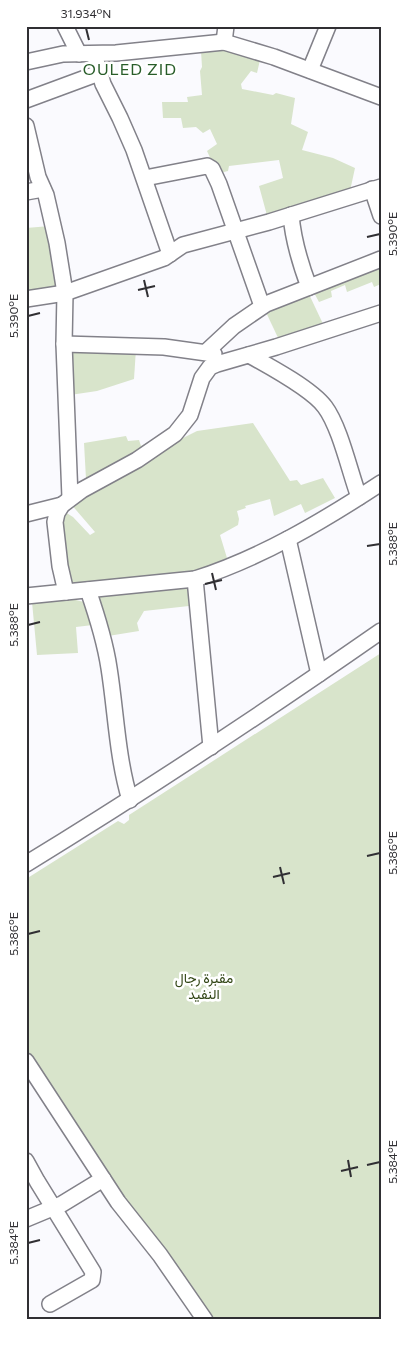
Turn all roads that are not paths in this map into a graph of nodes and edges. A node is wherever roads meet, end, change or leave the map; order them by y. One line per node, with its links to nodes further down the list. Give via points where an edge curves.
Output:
1 (65, 26): 5 (street)
2 (226, 26): 4 (street)
3 (328, 26): 7 (street)
4 (224, 42): 5 (street); 7 (street)
5 (86, 54): 6 (street, via 62,54); 8 (street)
6 (26, 62)
7 (310, 70): 9 (street)
8 (98, 73): 10 (street); 12 (street, via 130,138)
9 (381, 97)
10 (26, 100)
11 (26, 126): 14 (street)
12 (145, 178): 18 (street, via 210,167); 19 (street)
13 (376, 188): 16 (street); 17 (street)
14 (43, 189): 15 (street); 22 (street, via 57,243)
15 (26, 192)
16 (291, 215): 18 (street); 21 (street, via 292,231)
17 (381, 216)
18 (235, 231): 19 (street, via 183,245); 24 (street)
19 (170, 254): 22 (street)
20 (381, 259): 21 (street)
21 (309, 287): 24 (street)
22 (65, 293): 23 (street); 26 (street)
23 (26, 299)
24 (262, 306): 27 (street)
25 (381, 313): 28 (street)
26 (64, 344): 27 (street, via 164,347); 32 (street)
27 (206, 352): 29 (street)
28 (249, 355): 29 (street); 31 (street, via 314,396 325,407 336,428)
29 (234, 359): 32 (street, via 217,364 205,373 190,414 175,434)
30 (381, 483): 31 (street)
31 (359, 497): 34 (street)
32 (66, 502): 33 (street); 37 (street, via 57,513 55,522)
33 (26, 514)
34 (288, 538): 35 (street, via 236,565); 40 (street)
35 (195, 579): 36 (street); 41 (street)
36 (88, 590): 37 (street); 42 (street, via 104,644 120,756)
37 (66, 592): 38 (street)
38 (26, 596)
39 (381, 631): 40 (street)
40 (320, 674): 41 (street)
41 (211, 747): 42 (street)
42 (130, 800): 43 (street)
43 (26, 864)
44 (28, 1067): 46 (street)
45 (26, 1161): 47 (street)
46 (103, 1179): 47 (street); 50 (street)
47 (53, 1207): 48 (street); 49 (street, via 93,1276 92,1280)
48 (26, 1219)
49 (50, 1304)
50 (205, 1320)

